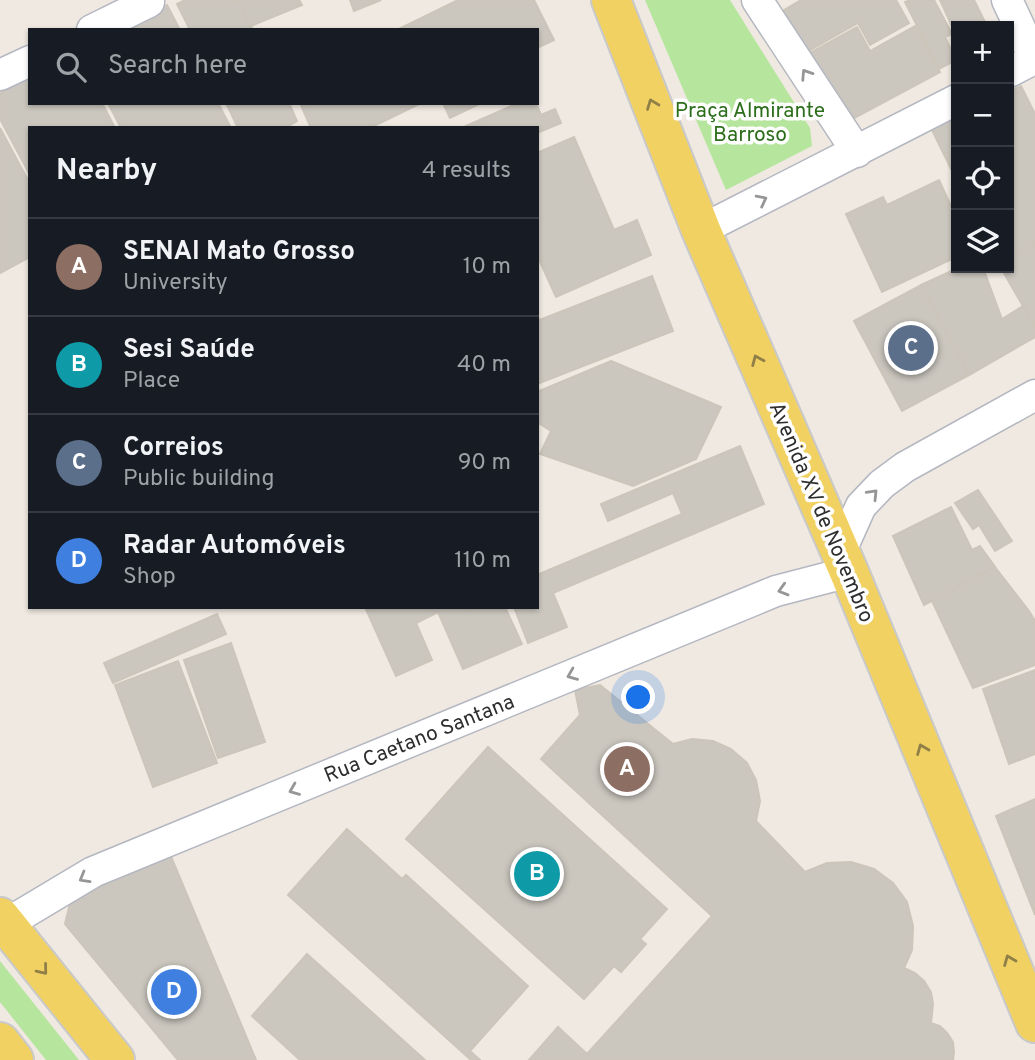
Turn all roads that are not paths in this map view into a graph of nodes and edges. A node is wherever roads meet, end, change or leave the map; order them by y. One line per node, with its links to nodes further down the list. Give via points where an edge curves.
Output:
1 (611, 0): 11 (main road, Avenida XV de Novembro, one-way to 1)
2 (757, 0): 10 (street, one-way to 2)
3 (1007, 0): 7 (street)
4 (149, 2): 5 (street)
5 (96, 28)
6 (28, 62): 8 (street)
7 (1026, 64)
8 (0, 75)
9 (951, 103): 10 (street)
10 (857, 152): 11 (street, one-way to 10)
11 (701, 230): 13 (main road, Avenida XV de Novembro, one-way to 11)
12 (1035, 396): 13 (street, one-way to 12, via 861,506 882,484)
13 (844, 562): 14 (street, Rua Caetano Santana, one-way to 14, via 106,867); 15 (main road, Avenida XV de Novembro, one-way to 13)
14 (2, 923): 18 (main road, one-way to 18)
15 (1035, 1023)
16 (0, 1042): 17 (main road)
17 (14, 1060)
18 (115, 1060)

